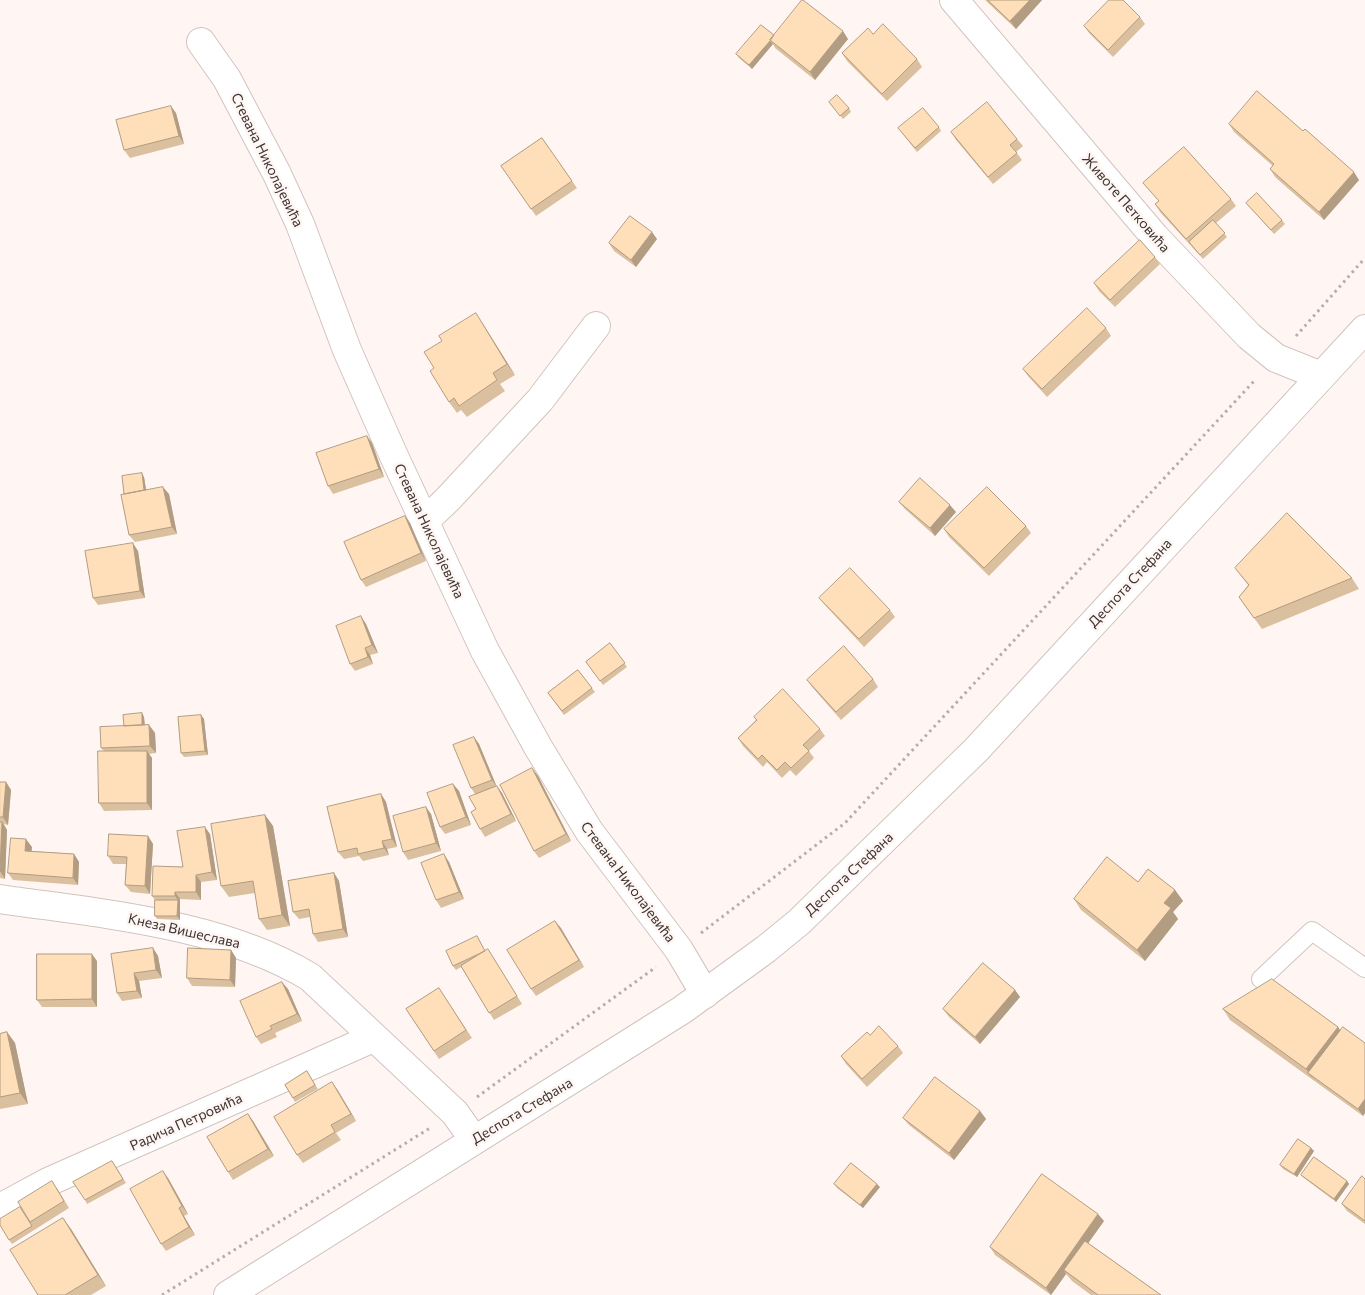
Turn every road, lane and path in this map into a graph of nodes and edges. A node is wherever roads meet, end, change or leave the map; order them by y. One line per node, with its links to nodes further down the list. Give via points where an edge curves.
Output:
1 (954, 0): 6 (street, Животе Петковића, via 1155,237 1249,336)
2 (200, 42): 8 (street, Стевана Николајевића, via 226,79 277,174 300,224 347,350)
3 (1365, 258): 6 (path)
4 (596, 326): 8 (street, via 540,400)
5 (1365, 328): 7 (street, Деспота Стефана)
6 (1276, 358): 7 (street, Животе Петковића); 10 (path, via 845,823)
7 (1321, 376): 13 (street, Деспота Стефана, via 976,750 798,922)
8 (425, 521): 10 (street, Стевана Николајевића, via 484,651 588,832)
9 (0, 899): 14 (street, Кнеза Вишеслава, via 113,915 220,936 242,944 287,963 310,977)
10 (679, 950): 13 (street, Стевана Николајевића); 15 (path)
11 (1365, 968): 12 (lane, via 1312,931)
12 (1261, 979)
13 (705, 994): 16 (street, Деспота Стефана, via 599,1064)
14 (373, 1038): 15 (street, Кнеза Вишеслава); 17 (street, Радича Петровића)
15 (455, 1113): 16 (street, Кнеза Вишеслава); 18 (path)
16 (474, 1140): 19 (street, Деспота Стефана)
17 (5, 1199)
18 (162, 1295)
19 (228, 1295)

